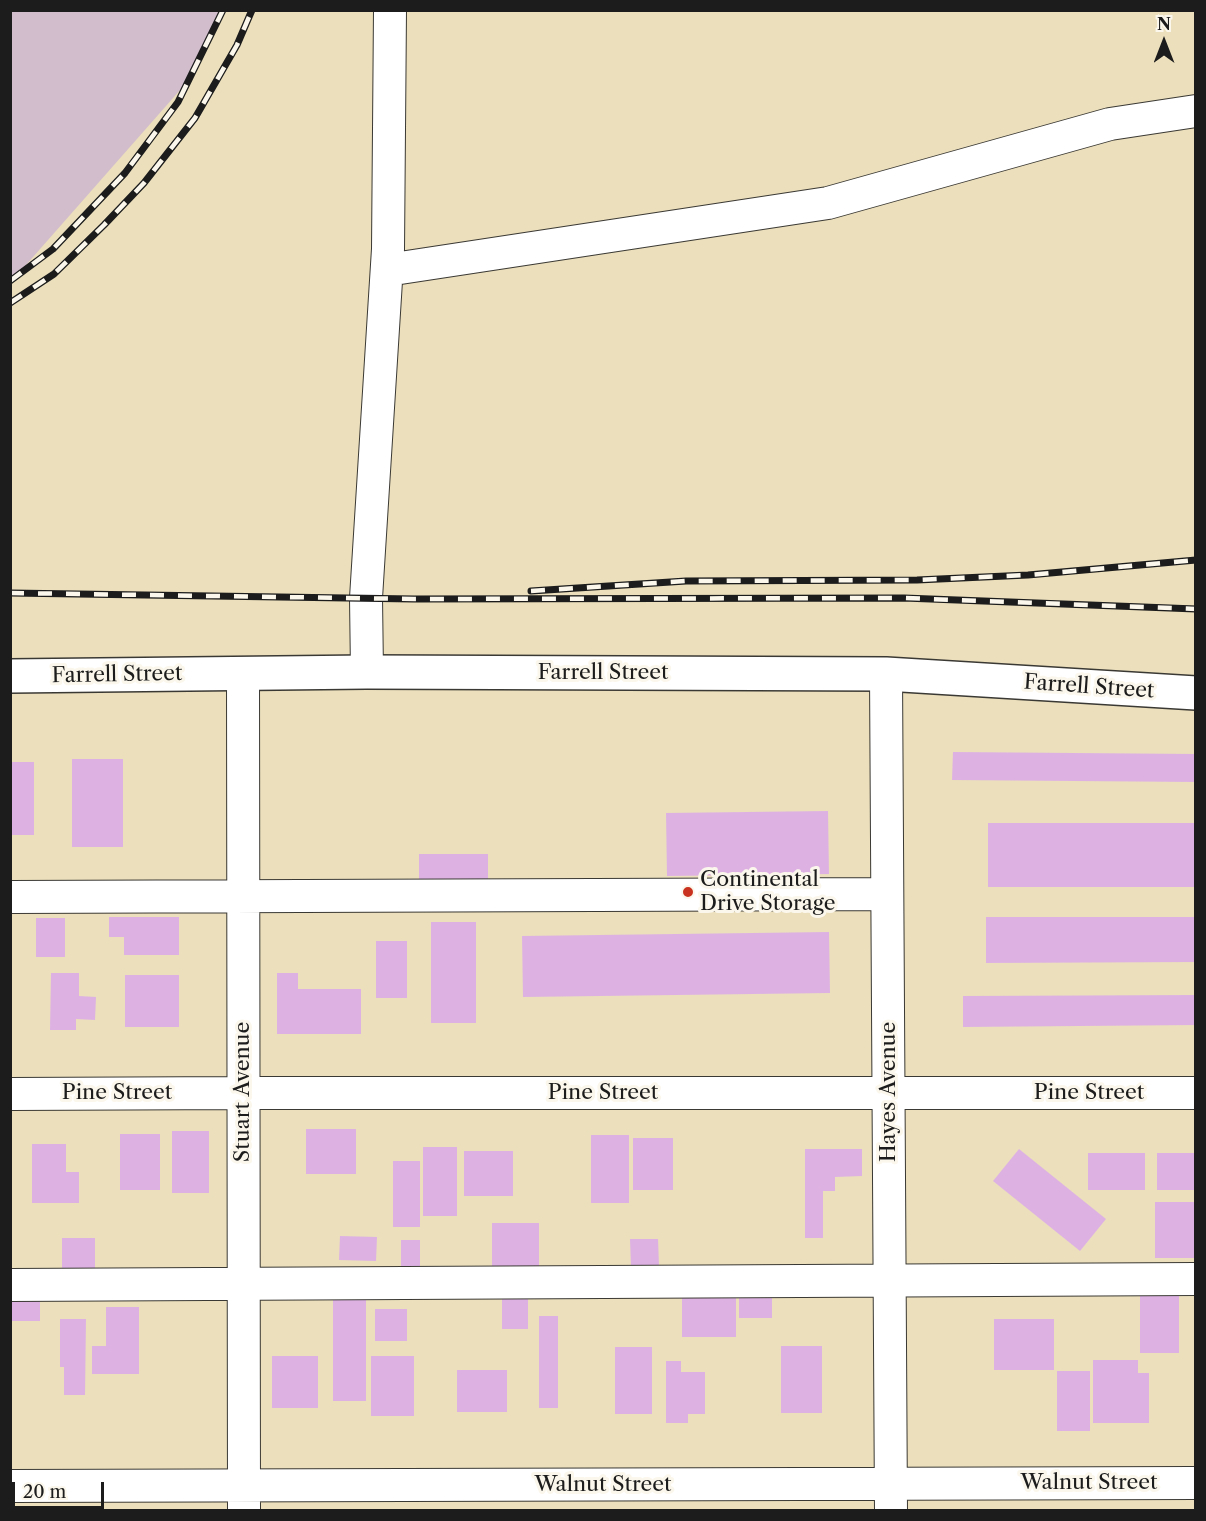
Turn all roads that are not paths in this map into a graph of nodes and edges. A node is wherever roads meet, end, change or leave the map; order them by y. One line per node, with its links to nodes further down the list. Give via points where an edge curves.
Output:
1 (390, 10): 3 (street)
2 (1196, 111): 3 (street, via 1110,124 828,203)
3 (387, 270): 4 (street, via 366,598)
4 (367, 672): 5 (main road, Farrell Street); 6 (main road, Farrell Street)
5 (243, 673): 7 (main road, Farrell Street); 10 (street, Stuart Avenue)
6 (886, 674): 8 (main road, Farrell Street); 9 (street, Hayes Avenue)
7 (10, 676)
8 (1196, 693)
9 (887, 894): 10 (street); 15 (street, Hayes Avenue)
10 (243, 895): 11 (street); 12 (street, Stuart Avenue)
11 (10, 897)
12 (243, 1093): 14 (street, Pine Street); 15 (street, Pine Street); 18 (street, Stuart Avenue)
13 (1196, 1093): 15 (street, Pine Street)
14 (10, 1094)
15 (889, 1094): 17 (street, Hayes Avenue)
16 (1196, 1279): 17 (street)
17 (890, 1281): 18 (street); 22 (street, Hayes Avenue)
18 (244, 1284): 19 (street); 23 (street, Stuart Avenue)
19 (10, 1285)
20 (1196, 1483): 22 (street, Walnut Street)
21 (10, 1486): 23 (street, Walnut Street)
22 (891, 1497): 23 (street, Walnut Street)
23 (244, 1498)

